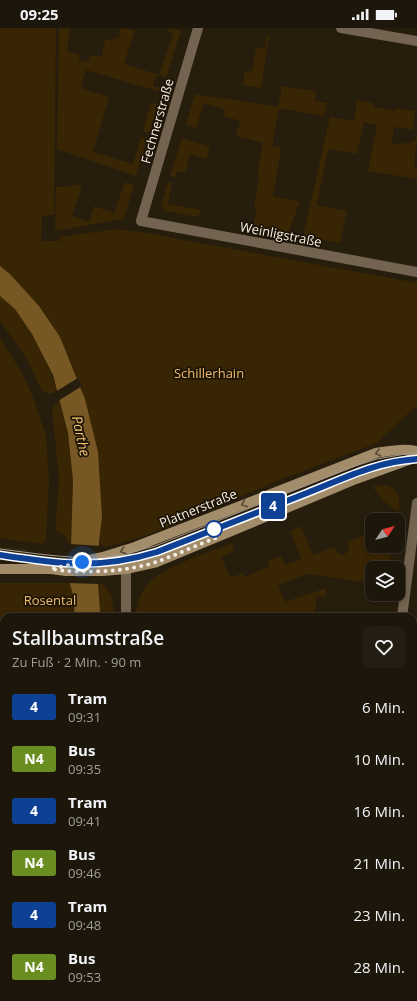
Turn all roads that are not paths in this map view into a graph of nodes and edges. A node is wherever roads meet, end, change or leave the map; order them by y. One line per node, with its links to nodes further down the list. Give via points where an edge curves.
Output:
1 (198, 28): 4 (street, Fechnerstraße)
2 (342, 28): 3 (street)
3 (417, 41)
4 (141, 221): 5 (street, Weinligstraße)
5 (417, 272)
6 (417, 451): 9 (main road, Platnerstraße, one-way to 9, via 408,449 376,453 135,547)
7 (417, 457): 11 (main road, via 356,479 157,562)
8 (417, 503): 13 (street)
9 (66, 568): 10 (main road); 11 (main road, via 103,571)
10 (0, 569)
11 (126, 569): 12 (street)
12 (126, 613)
13 (403, 613)

